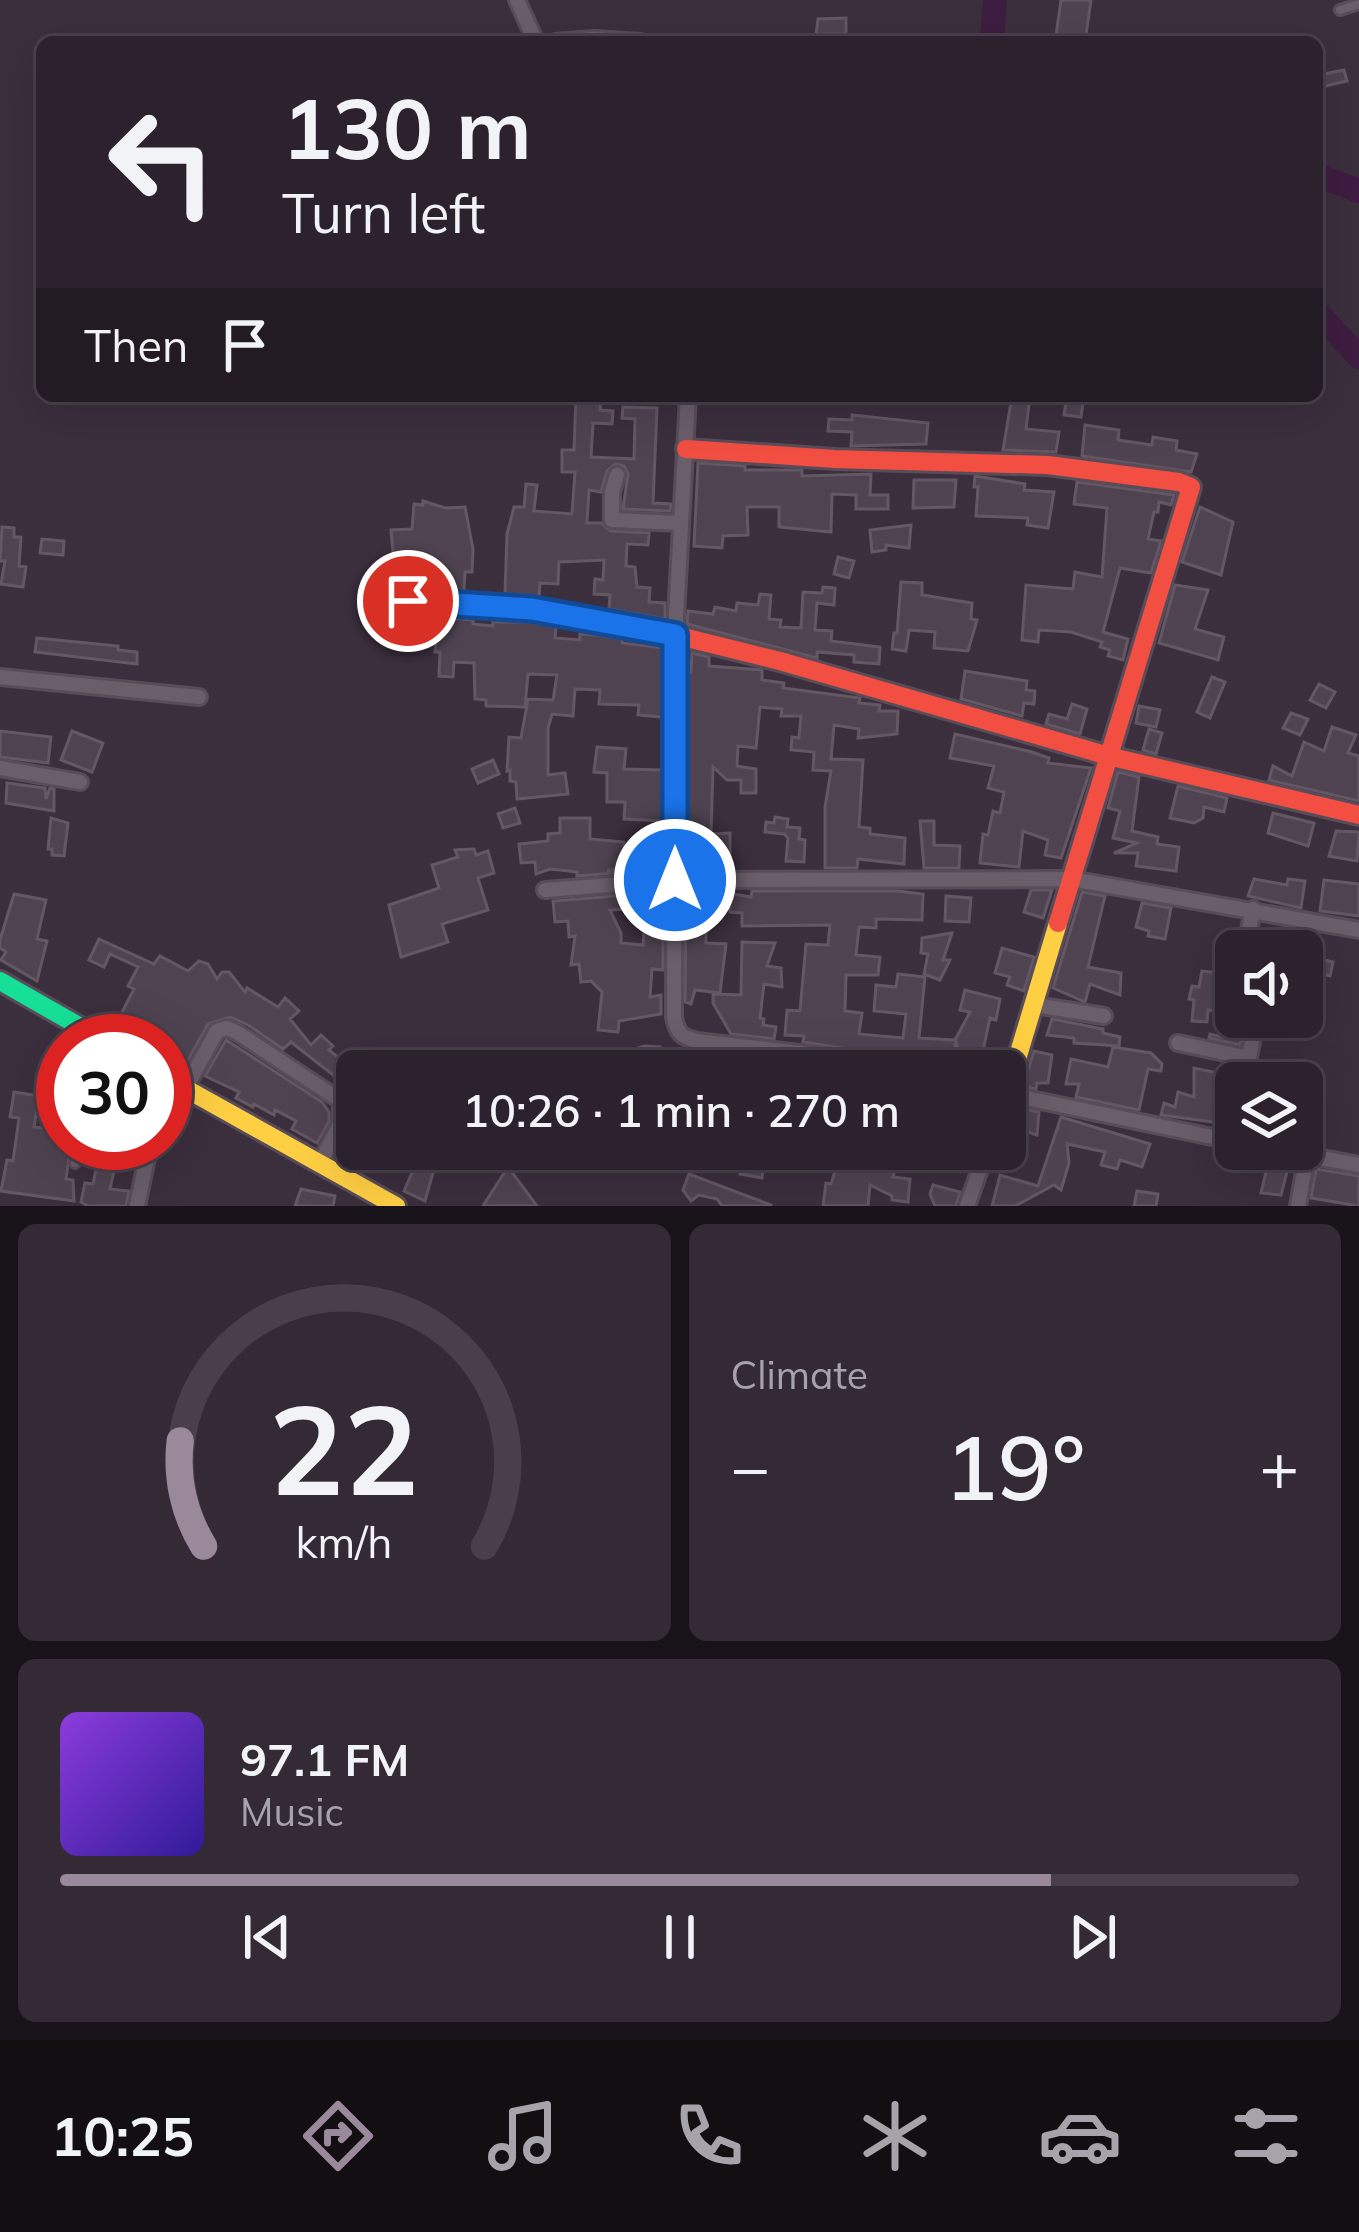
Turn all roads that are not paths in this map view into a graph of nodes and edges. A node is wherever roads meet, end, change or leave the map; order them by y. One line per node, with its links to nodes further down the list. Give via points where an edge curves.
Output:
1 (517, 0): 4 (street)
2 (1359, 4): 3 (lane)
3 (1340, 10)
4 (533, 36)
5 (688, 402): 6 (street)
6 (686, 448): 8 (street); 13 (main road, via 1048,466 1191,487)
7 (617, 475): 8 (street, via 612,520)
8 (679, 524): 10 (street)
9 (408, 601): 10 (main road, via 532,609)
10 (675, 635): 13 (main road); 18 (street)
11 (0, 677): 12 (street)
12 (200, 697)
13 (1112, 757): 16 (main road); 17 (main road)
14 (0, 768): 15 (street)
15 (80, 782)
16 (1359, 815)
17 (1072, 879): 18 (street); 20 (street); 24 (main road)
18 (675, 880): 19 (street); 29 (street, via 674,1017 683,1038)
19 (545, 890)
20 (1253, 909): 21 (street); 22 (street)
21 (1249, 930)
22 (1359, 930)
23 (0, 981): 25 (main road)
24 (1035, 1005): 26 (street); 30 (main road)
25 (58, 1014)
26 (1104, 1016)
27 (1253, 1038): 31 (street)
28 (1178, 1043): 31 (street)
29 (778, 1050)
30 (1021, 1050)
31 (1249, 1058): 32 (street)
32 (1248, 1062)
33 (192, 1076): 38 (street, via 222,1027 340,1101 340,1124)
34 (192, 1093): 38 (main road)
35 (1026, 1100): 36 (street)
36 (1215, 1138)
37 (1323, 1158): 39 (street)
38 (319, 1165): 44 (main road)
39 (1359, 1165)
40 (144, 1170): 43 (street)
41 (980, 1170): 45 (street)
42 (1304, 1170): 46 (street)
43 (137, 1206)
44 (396, 1206)
45 (967, 1206)
46 (1298, 1206)

